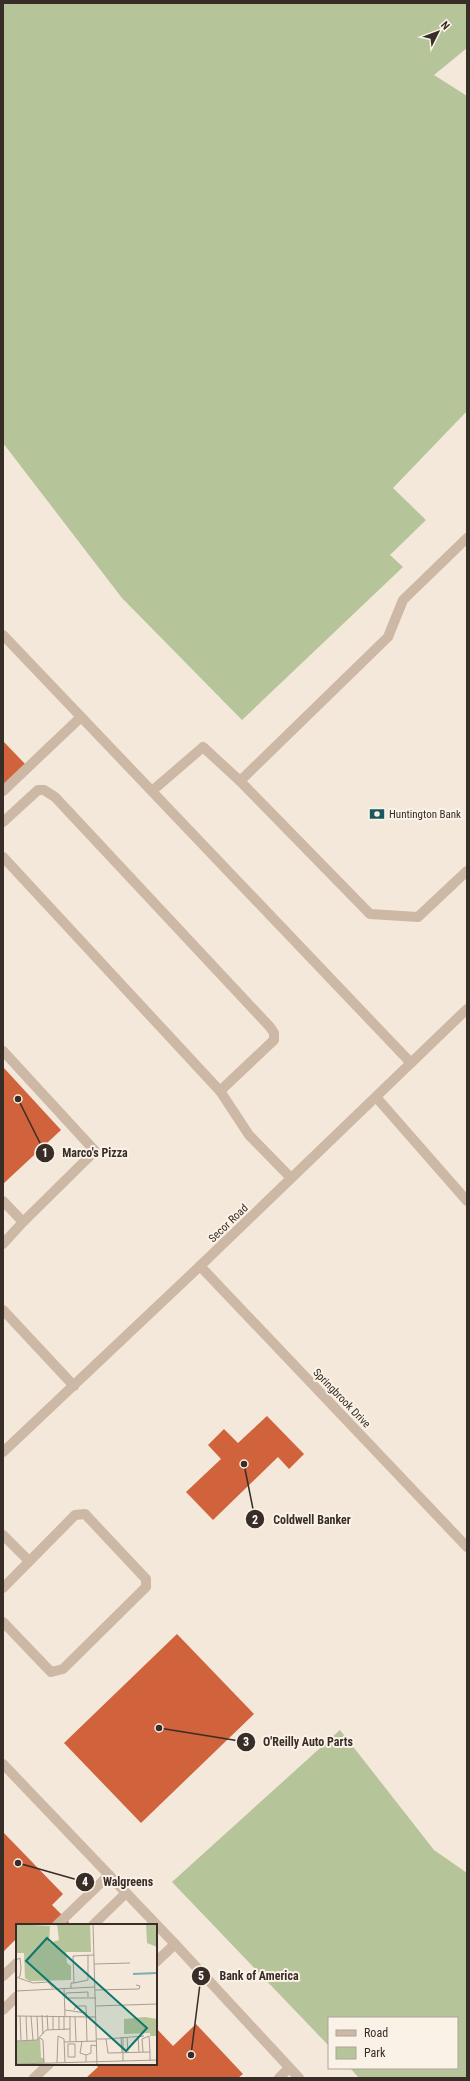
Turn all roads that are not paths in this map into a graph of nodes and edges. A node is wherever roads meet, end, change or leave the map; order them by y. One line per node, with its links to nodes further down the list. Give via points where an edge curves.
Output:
1 (467, 538): 4 (street, via 403,600 388,637)
2 (3, 636): 3 (street)
3 (81, 717): 5 (street); 6 (street)
4 (240, 781): 6 (street, via 203,747); 9 (street, via 370,914 418,917)
5 (3, 791)
6 (152, 791): 12 (street)
7 (3, 822): 13 (street, via 38,790 55,796 270,1027 274,1033 274,1040)
8 (3, 857): 13 (street)
9 (467, 871)
10 (467, 1009): 12 (street, Secor Road)
11 (3, 1051): 18 (street, via 95,1151)
12 (411, 1063): 14 (street, Secor Road)
13 (220, 1091): 15 (street, via 249,1135)
14 (376, 1097): 15 (street, Secor Road); 17 (street)
15 (291, 1178): 20 (street, Secor Road)
16 (3, 1201): 18 (street)
17 (467, 1201)
18 (23, 1222): 19 (street)
19 (3, 1244)
20 (200, 1266): 22 (street, Secor Road); 25 (street, Springbrook Drive)
21 (3, 1310): 22 (street)
22 (74, 1386): 23 (street, Secor Road)
23 (3, 1452)
24 (3, 1534): 26 (street)
25 (467, 1547)
26 (29, 1561): 27 (street); 28 (street, via 75,1515 85,1514 146,1578 146,1587 63,1669 50,1672)
27 (3, 1588)
28 (3, 1622)
29 (3, 1764): 30 (street)
30 (109, 1875): 31 (street); 32 (street)
31 (126, 1893): 33 (street); 34 (street)
32 (58, 1924)
33 (94, 1924)
34 (156, 1924)
35 (157, 1925): 36 (street)
36 (175, 1944): 37 (street); 43 (street)
37 (157, 1961)
38 (16, 1964): 39 (street)
39 (3, 1976)
40 (16, 1997): 41 (street)
41 (3, 2010)
42 (48, 2065): 44 (street)
43 (289, 2068): 45 (street); 46 (street)
44 (34, 2078)
45 (279, 2078)
46 (298, 2078)

